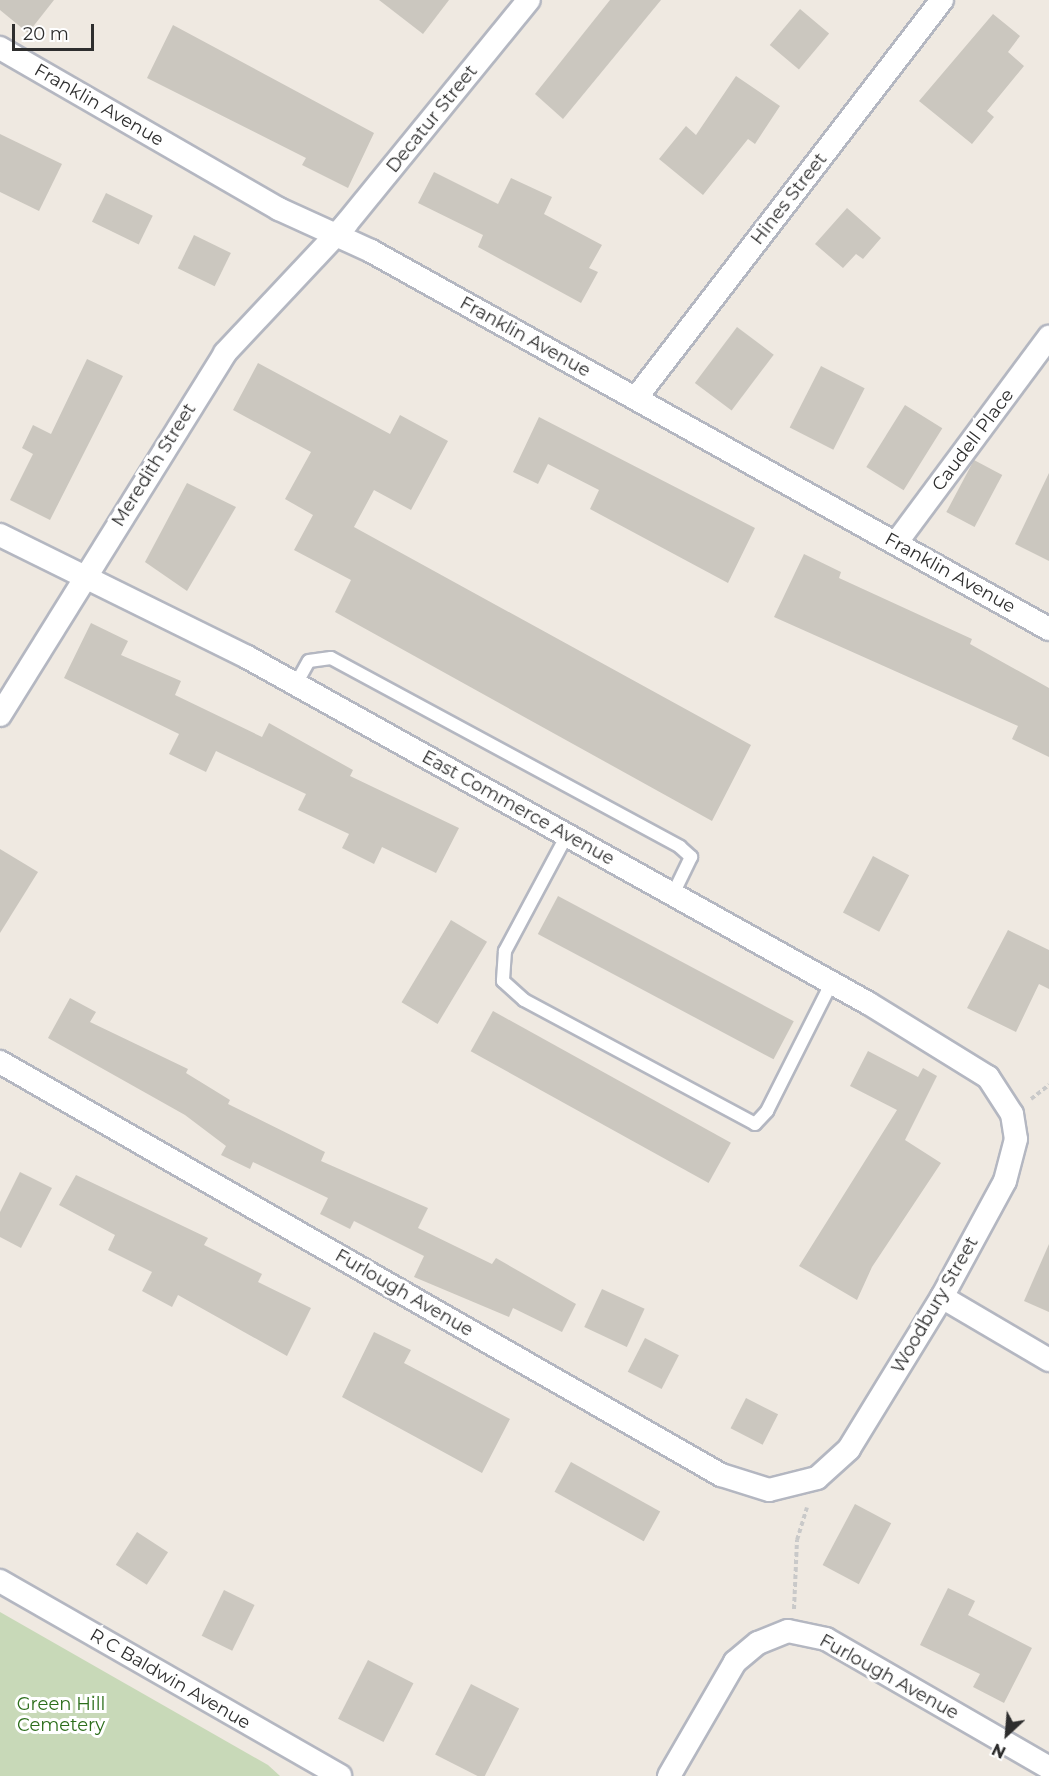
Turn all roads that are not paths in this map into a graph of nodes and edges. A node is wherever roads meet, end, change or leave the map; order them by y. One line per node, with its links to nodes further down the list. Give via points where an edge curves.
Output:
1 (529, 0): 4 (street, Decatur Street, via 346,225)
2 (942, 0): 6 (street, Hines Street)
3 (0, 48): 4 (street, Franklin Avenue, via 279,209)
4 (333, 233): 6 (street, Franklin Avenue); 9 (street, Meredith Street, via 225,352)
5 (1049, 337): 8 (street, Caudell Place)
6 (636, 398): 8 (street, Franklin Avenue)
7 (0, 535): 9 (street, East Commerce Avenue)
8 (896, 543): 10 (street, Franklin Avenue)
9 (85, 575): 11 (street, East Commerce Avenue); 12 (street, Meredith Street)
10 (1049, 629)
11 (296, 684): 13 (street, East Commerce Avenue); 14 (lane, via 309,661 331,658 680,847 691,857)
12 (0, 715)
13 (567, 835): 14 (street, East Commerce Avenue); 15 (lane, via 504,951 503,981 534,1005 755,1124 767,1111)
14 (673, 894): 15 (street, East Commerce Avenue)
15 (832, 982): 17 (street, East Commerce Avenue, via 988,1077)
16 (0, 1062): 20 (street, Furlough Avenue, via 721,1475 769,1490)
17 (1012, 1114): 18 (street, Woodbury Street, via 1014,1156)
18 (942, 1297): 19 (street); 20 (street, Woodbury Street, via 849,1449)
19 (1049, 1360)
20 (817, 1478)
21 (0, 1581): 23 (street, R C Baldwin Avenue)
22 (1049, 1768): 24 (street, Furlough Avenue, via 826,1639 788,1631 758,1643 735,1662)
23 (333, 1774)
24 (669, 1776)

